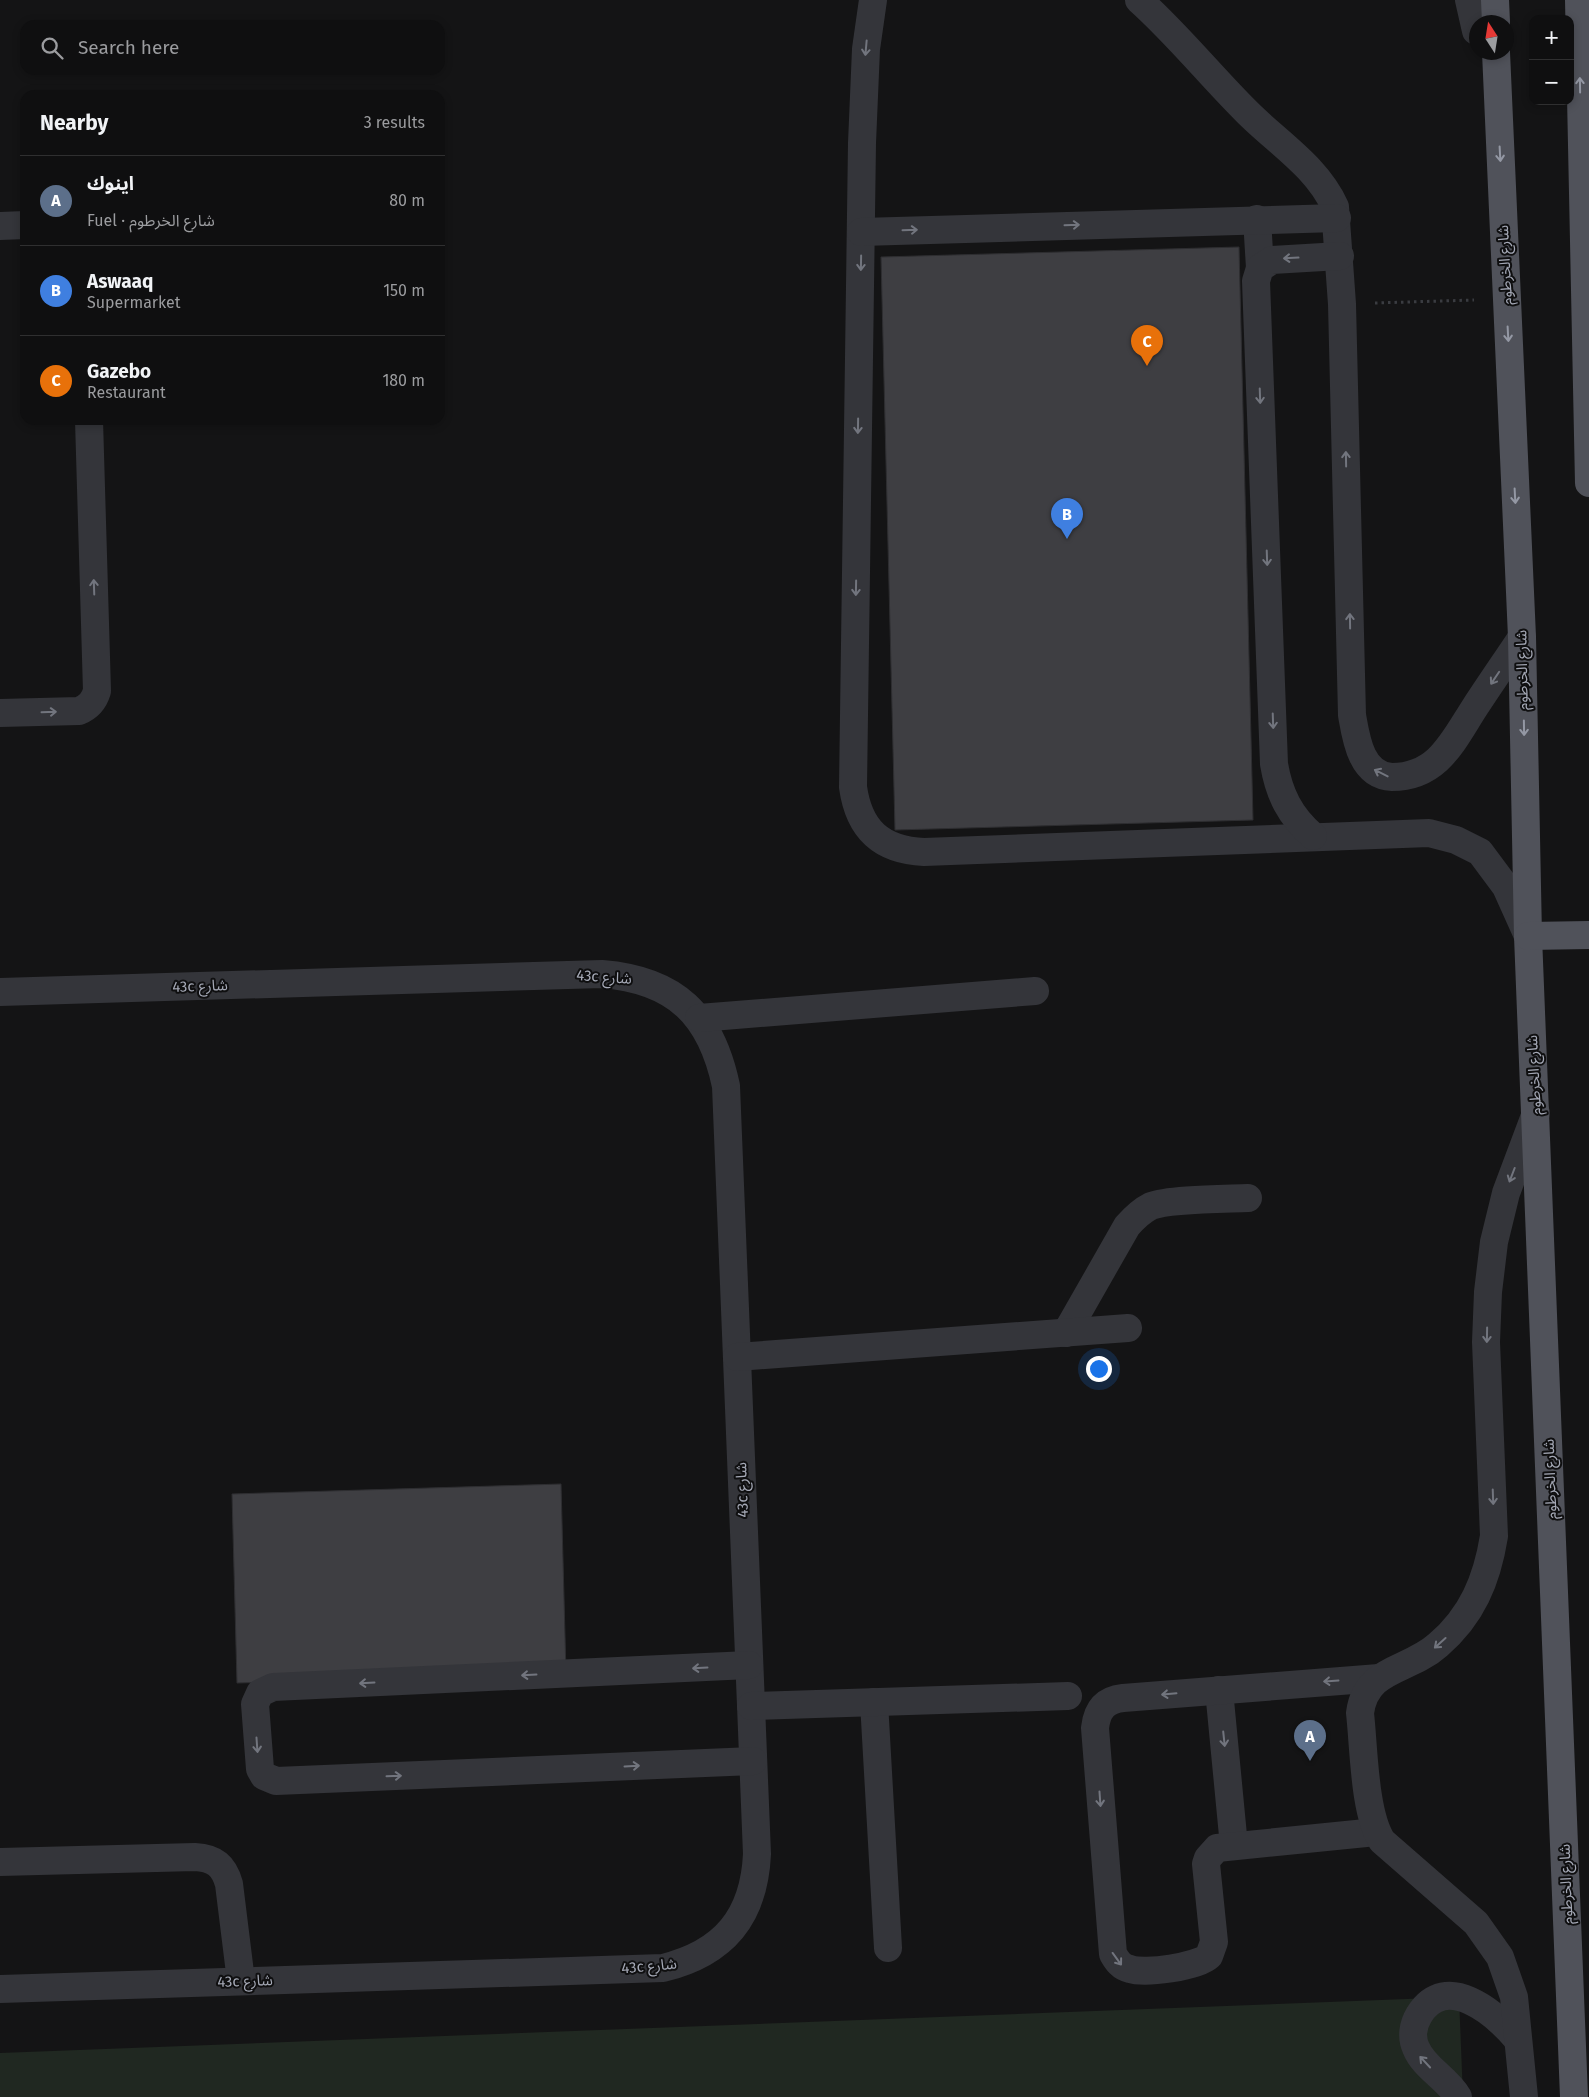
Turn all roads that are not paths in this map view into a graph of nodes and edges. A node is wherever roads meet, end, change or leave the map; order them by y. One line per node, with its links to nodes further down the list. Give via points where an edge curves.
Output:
1 (873, 0): 15 (street, one-way to 15, via 866,58)
2 (1139, 0): 11 (street, via 1169,27 1245,111 1321,182)
3 (1469, 0): 6 (street)
4 (1495, 0): 7 (main road)
5 (1578, 0): 19 (main road, one-way to 5)
6 (1472, 15)
7 (1496, 15)
8 (1484, 60): 10 (street)
9 (1496, 60): 10 (main road, شارع الخرطوم)
10 (1498, 120): 20 (main road, شارع الخرطوم, one-way to 20)
11 (1337, 218): 12 (street); 16 (street)
12 (1257, 219): 15 (street, one-way to 12); 17 (street)
13 (20, 225): 14 (street)
14 (0, 226)
15 (861, 232): 22 (street, one-way to 22, via 853,787 856,808 866,828 883,842 902,851 924,852)
16 (1340, 256): 17 (street, one-way to 17, via 1272,260); 20 (street, one-way to 16, via 1456,740 1437,761 1420,772 1402,777 1384,776 1362,756 1352,715)
17 (1260, 268): 22 (street, one-way to 22, via 1256,281 1274,764 1282,797 1290,812)
18 (89, 425): 21 (street, one-way to 18, via 78,710 86,708 95,698)
19 (1589, 483)
20 (1522, 638): 24 (main road, شارع الخرطوم, one-way to 24)
21 (0, 714)
22 (1313, 836): 24 (street, via 1429,833 1456,840 1480,852 1486,859 1506,887)
23 (1589, 935): 24 (main road)
24 (1528, 936): 28 (main road, شارع الخرطوم)
25 (1035, 991): 27 (street)
26 (0, 992): 27 (street, 43c شارع, via 602,974 628,976 653,984)
27 (699, 1018): 32 (street, 43c شارع, via 721,1060 726,1086)
28 (1536, 1113): 34 (street, one-way to 34, via 1506,1194 1494,1242 1488,1292 1486,1342 1494,1536 1490,1561 1483,1586 1456,1628 1417,1661); 49 (main road, شارع الخرطوم)
29 (1248, 1198): 31 (street, via 1168,1203 1152,1206 1138,1214 1127,1226)
30 (1128, 1328): 31 (street)
31 (1066, 1333): 32 (street)
32 (737, 1357): 33 (street, 43c شارع)
33 (749, 1666): 38 (street, 43c شارع); 39 (street, one-way to 39, via 273,1687 260,1692 255,1704 260,1769 264,1776 276,1781)
34 (1379, 1678): 35 (street, one-way to 35); 40 (street, via 1365,1693 1360,1714)
35 (1219, 1690): 41 (street, one-way to 41); 41 (street, one-way to 41, via 1113,1699 1098,1713 1095,1728 1111,1942 1113,1954 1120,1964 1142,1971 1196,1964 1209,1956 1214,1942 1206,1864 1217,1848)
36 (1068, 1696): 37 (street)
37 (874, 1702): 38 (street); 43 (street)
38 (750, 1706): 39 (street, 43c شارع)
39 (753, 1760): 44 (street, 43c شارع, via 756,1877 750,1900 725,1938 685,1962 663,1968)
40 (1376, 1832): 41 (street); 46 (street, via 1490,1939 1514,1997)
41 (1234, 1846)
42 (0, 1862): 44 (street, via 208,1858 218,1863 229,1884)
43 (888, 1948)
44 (241, 1981): 45 (street, 43c شارع)
45 (0, 1989)
46 (1517, 2039): 47 (street, one-way to 46, via 1443,2078 1421,2059 1415,2046 1413,2034 1422,2009 1446,1996 1459,1996 1489,2011); 48 (street)
47 (1458, 2097)
48 (1524, 2097)
49 (1574, 2097)

